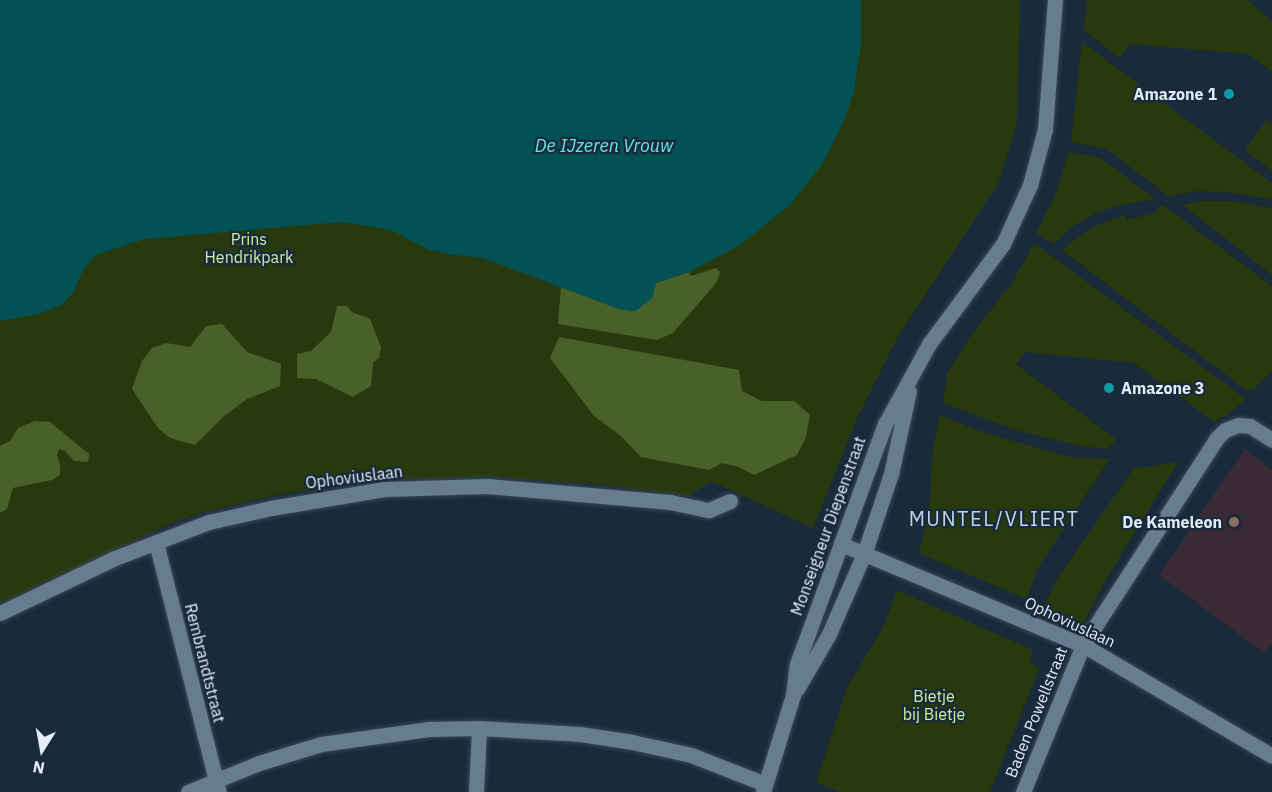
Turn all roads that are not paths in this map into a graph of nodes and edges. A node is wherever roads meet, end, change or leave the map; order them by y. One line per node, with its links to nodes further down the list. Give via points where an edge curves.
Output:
1 (1055, 0): 2 (street, Monseigneur Diepenstraat, via 1045,129 1030,185 1003,244 945,320)
2 (912, 376): 6 (street, Monseigneur Diepenstraat, via 885,424); 7 (street, Monseigneur Diepenstraat, via 891,474)
3 (1272, 440): 9 (street, Baden Powellstraat, via 1250,426 1238,425 1217,438)
4 (730, 501): 5 (street, Ophoviuslaan, via 710,510 670,502 499,487 384,489 209,522)
5 (156, 542): 8 (street, Ophoviuslaan); 13 (street, Rembrandtstraat)
6 (841, 544): 7 (street, Ophoviuslaan); 10 (street, Monseigneur Diepenstraat, via 797,664)
7 (864, 554): 9 (street, Ophoviuslaan); 10 (street, Monseigneur Diepenstraat, via 828,636)
8 (0, 613)
9 (1083, 645): 12 (street, Ophoviuslaan); 17 (street, Baden Powellstraat)
10 (793, 695): 14 (street, Monseigneur Diepenstraat)
11 (479, 728): 13 (street, via 418,730 321,744); 14 (street, via 580,734 632,742 691,755); 16 (street)
12 (1272, 756)
13 (218, 785): 15 (street)
14 (764, 788)
15 (188, 792)
16 (476, 792)
17 (1023, 792)

